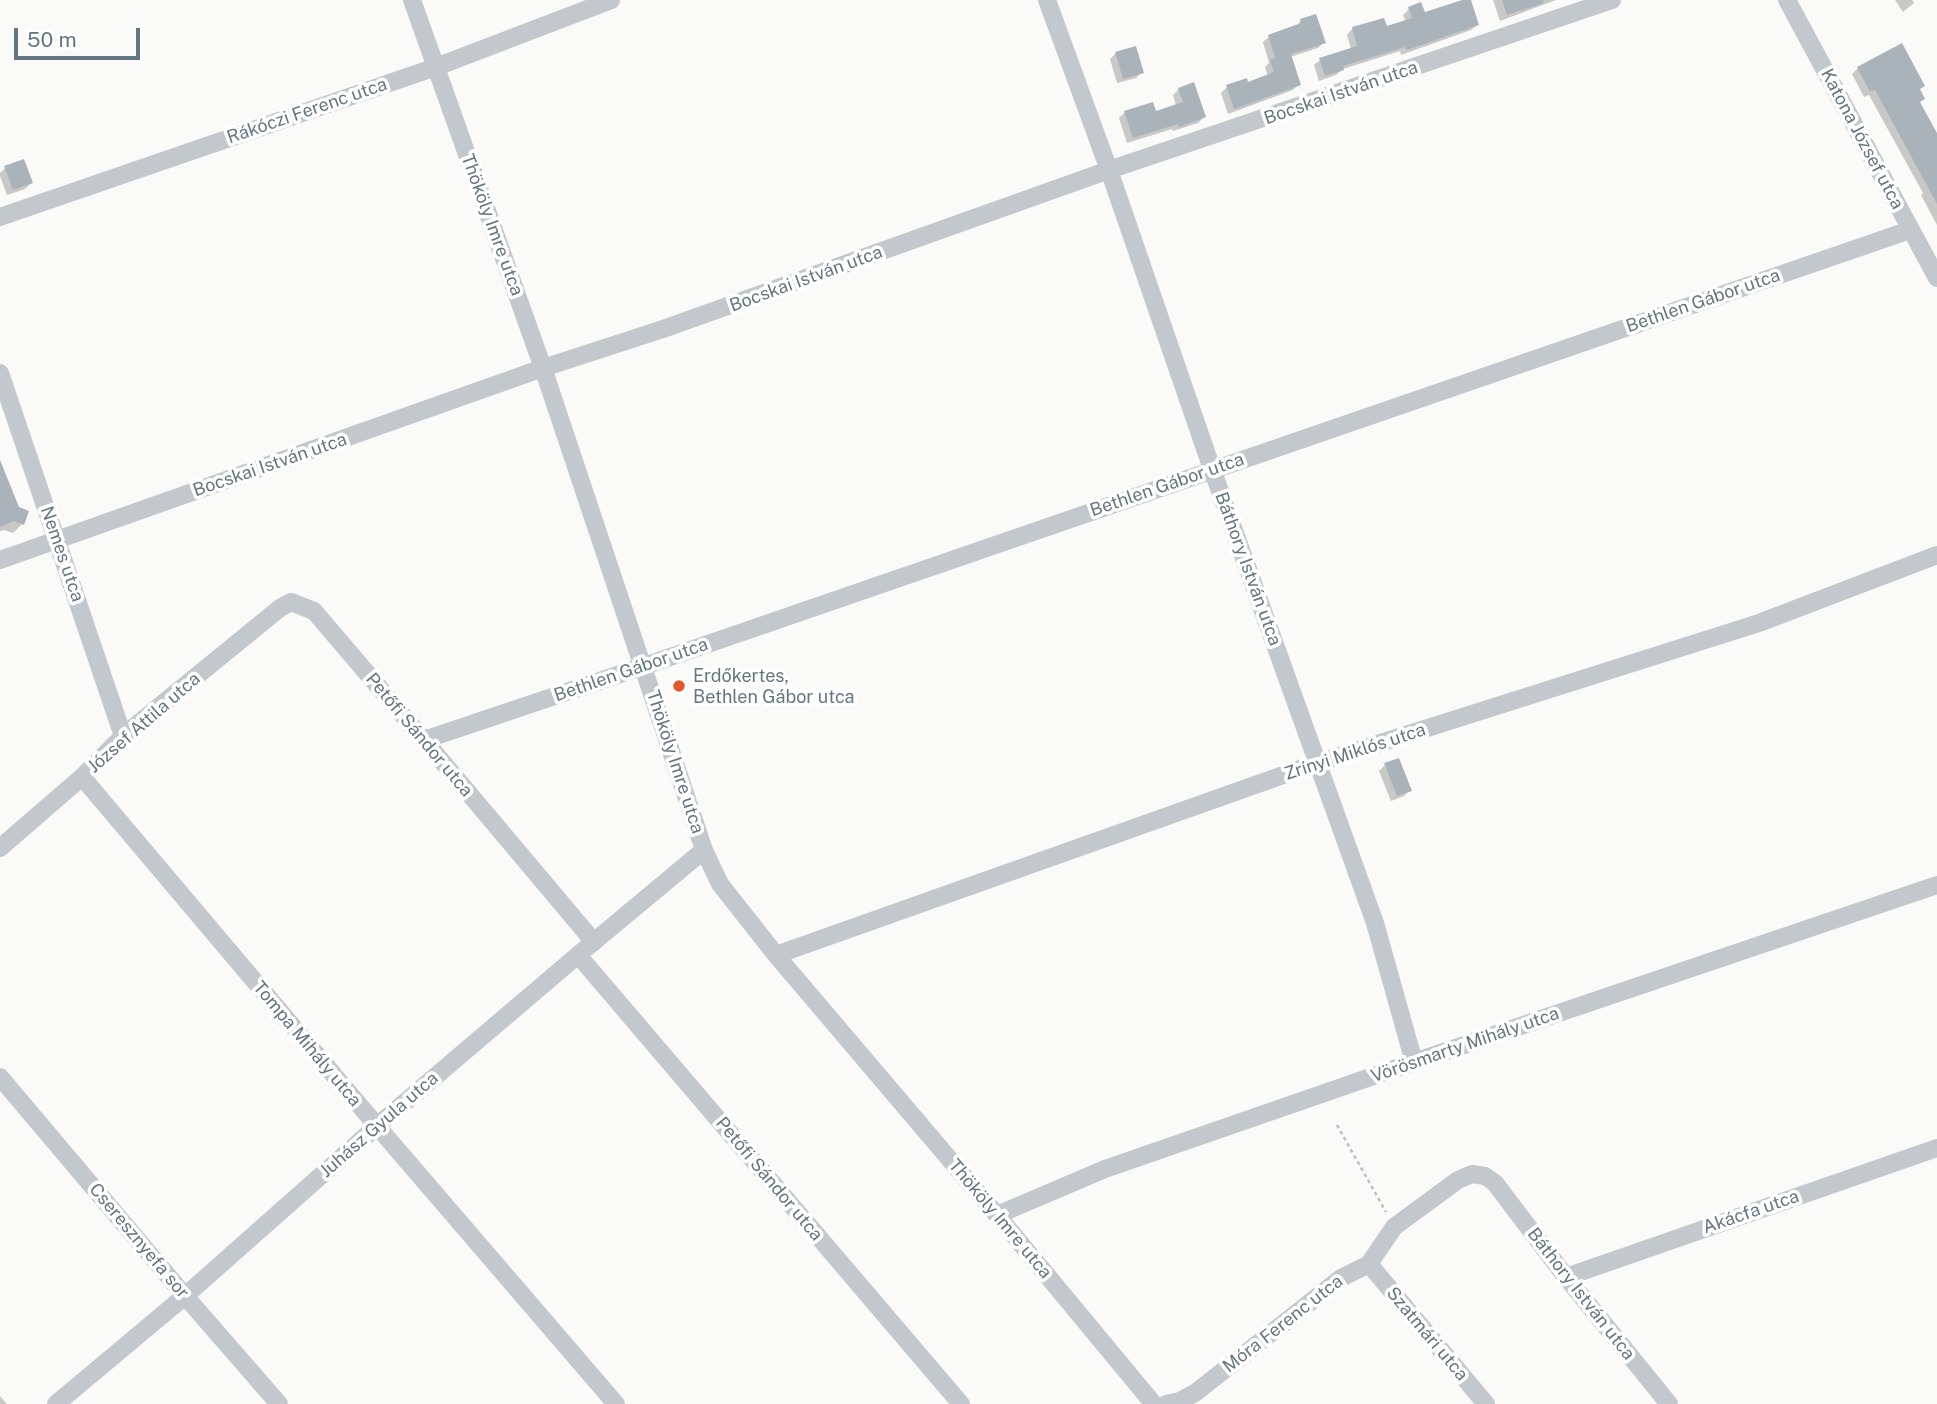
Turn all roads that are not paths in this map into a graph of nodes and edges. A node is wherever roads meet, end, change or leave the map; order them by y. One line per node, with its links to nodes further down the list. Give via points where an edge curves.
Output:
1 (412, 0): 6 (street, Thököly Imre utca)
2 (611, 0): 6 (street, Rákóczi Ferenc utca)
3 (1047, 0): 7 (street, Báthory István utca)
4 (1612, 0): 7 (street, Bocskai István utca)
5 (1787, 0): 9 (street, Katona József utca)
6 (436, 66): 8 (street, Rákóczi Ferenc utca); 11 (street, Thököly Imre utca)
7 (1109, 170): 11 (street, Bocskai István utca); 13 (street, Báthory István utca)
8 (0, 217)
9 (1910, 230): 10 (street, Katona József utca); 13 (street, Bethlen Gábor utca)
10 (1937, 278)
11 (543, 368): 14 (street, Bocskai István utca); 18 (street, Thököly Imre utca)
12 (0, 373): 14 (street, Nemes utca)
13 (1212, 469): 18 (street, Bethlen Gábor utca); 21 (street, Báthory István utca)
14 (57, 540): 16 (street, Bocskai István utca); 19 (street, Nemes utca)
15 (1937, 555): 21 (street, Zrínyi Miklós utca, via 1759,623)
16 (0, 560)
17 (291, 602): 19 (street, József Attila utca); 20 (street, Petőfi Sándor utca, via 314,611)
18 (643, 666): 20 (street, Bethlen Gábor utca); 24 (street, Thököly Imre utca)
19 (123, 736): 22 (street, József Attila utca)
20 (424, 740): 26 (street, Petőfi Sándor utca)
21 (1317, 763): 28 (street, Zrínyi Miklós utca); 29 (street, Báthory István utca, via 1375,923)
22 (82, 777): 23 (street, József Attila utca); 31 (street, Tompa Mihály utca)
23 (0, 848)
24 (704, 850): 26 (street, Juhász Gyula utca); 28 (street, Thököly Imre utca, via 720,884)
25 (1937, 885): 29 (street, Vörösmarty Mihály utca)
26 (594, 942): 27 (street, Juhász Gyula utca)
27 (578, 955): 31 (street, Juhász Gyula utca); 41 (street, Petőfi Sándor utca)
28 (776, 955): 34 (street, Thököly Imre utca)
29 (1413, 1062): 34 (street, Vörösmarty Mihály utca, via 1105,1169)
30 (0, 1077): 37 (street, Cseresznyefa sor)
31 (377, 1126): 37 (street, Juhász Gyula utca); 40 (street, Tompa Mihály utca)
32 (1937, 1148): 36 (street, Akácfa utca)
33 (1495, 1183): 35 (street, Móra Ferenc utca, via 1472,1174 1458,1180 1394,1227); 36 (street, Báthory István utca)
34 (997, 1215): 42 (street, Thököly Imre utca)
35 (1369, 1264): 42 (street, Móra Ferenc utca, via 1341,1278 1195,1393 1180,1401); 43 (street, Szatmári utca)
36 (1566, 1277): 44 (street, Báthory István utca)
37 (185, 1296): 38 (street, Juhász Gyula utca); 39 (street, Cseresznyefa sor)
38 (57, 1404)
39 (279, 1404)
40 (616, 1404)
41 (961, 1404)
42 (1157, 1404)
43 (1486, 1404)
44 (1669, 1404)

